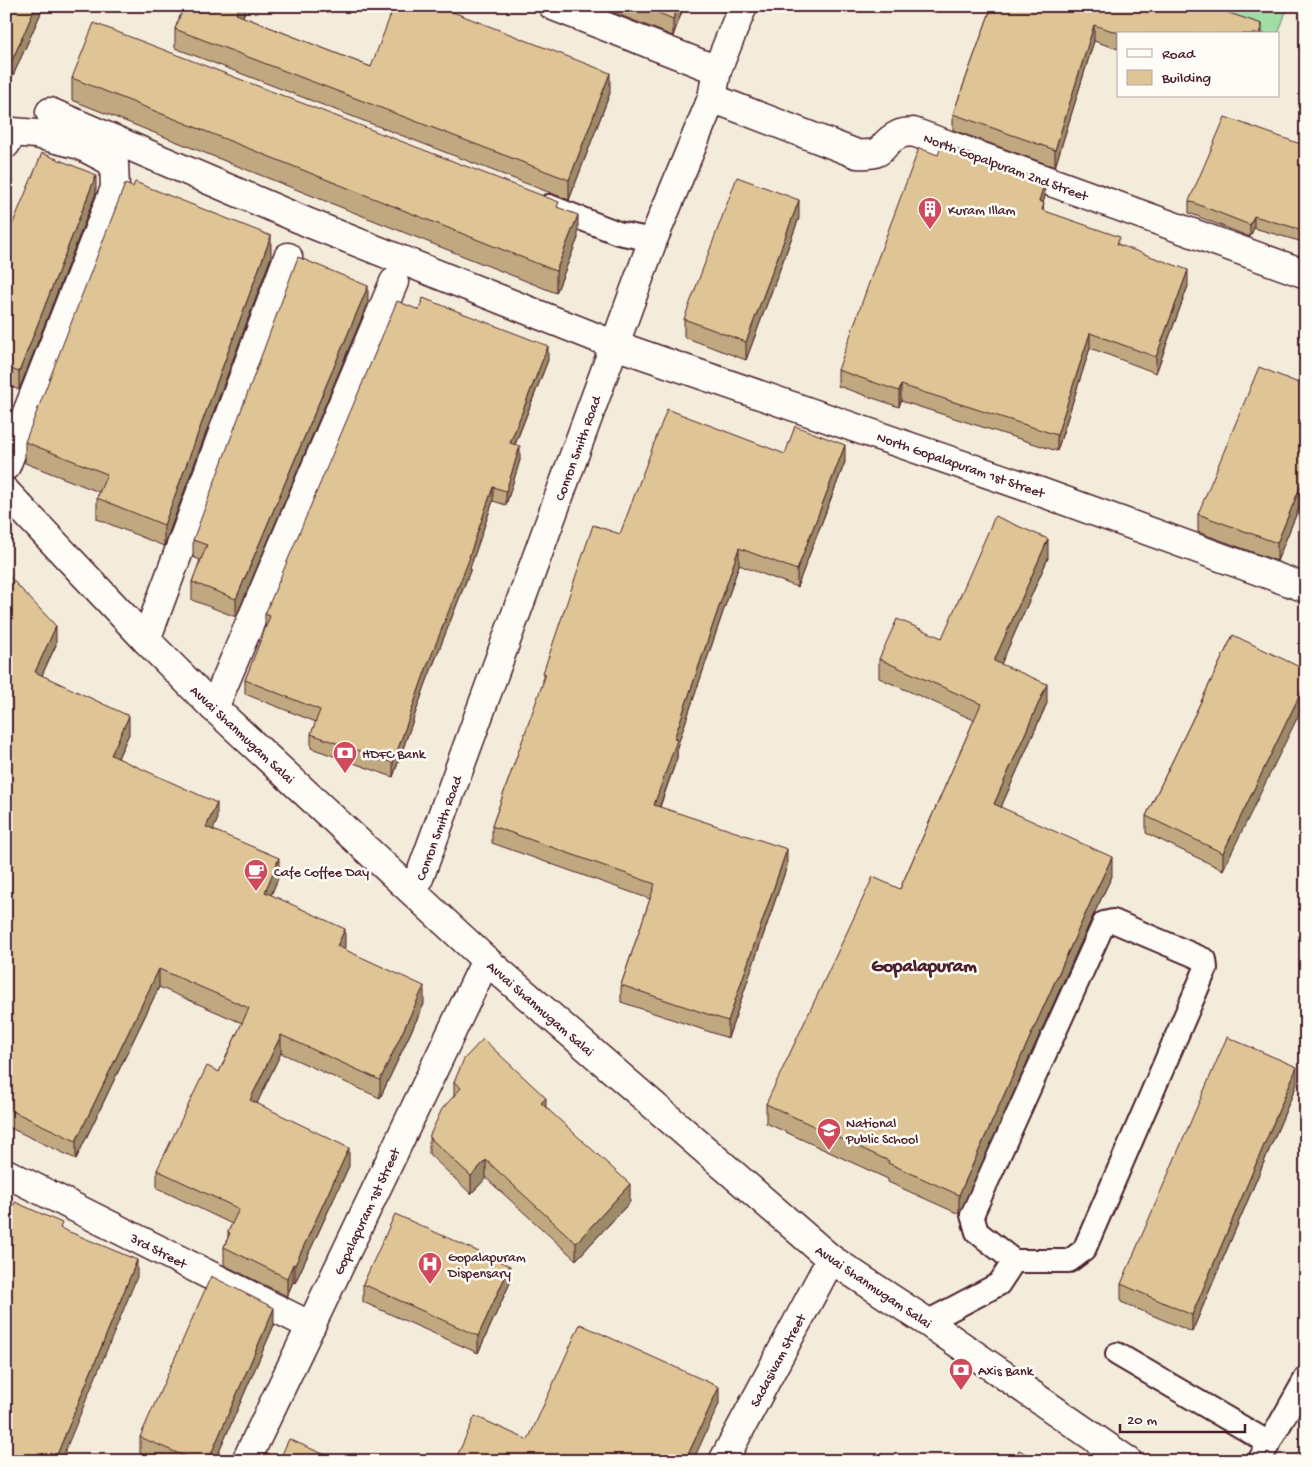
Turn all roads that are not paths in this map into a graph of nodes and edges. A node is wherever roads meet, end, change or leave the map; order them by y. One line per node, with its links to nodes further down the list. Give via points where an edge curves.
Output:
1 (553, 6): 3 (street)
2 (743, 6): 3 (street, Conron Smith Road)
3 (717, 70): 4 (street, Conron Smith Road)
4 (712, 98): 8 (street, Conron Smith Road); 10 (street, North Gopalpuram 2nd Street, via 857,154 879,152 898,134 913,132)
5 (50, 112): 12 (street, North Gopalapuram 1st Street, via 309,223)
6 (6, 144): 13 (street, via 13,132 80,145 114,163 115,188)
7 (526, 197): 8 (lane, via 618,232)
8 (653, 240): 12 (street, Conron Smith Road)
9 (288, 257): 16 (street)
10 (1306, 274)
11 (394, 282): 17 (street)
12 (615, 345): 15 (street, North Gopalapuram 1st Street, via 1021,485); 18 (street, Conron Smith Road)
13 (6, 466)
14 (6, 492): 16 (street, Avvai Shanmugam Salai)
15 (1306, 588)
16 (146, 640): 17 (street, Avvai Shanmugam Salai)
17 (214, 708): 18 (street, Avvai Shanmugam Salai)
18 (414, 892): 19 (street, Avvai Shanmugam Salai)
19 (486, 960): 21 (street, Avvai Shanmugam Salai); 24 (street, Gopalapuram 1st Street)
20 (6, 1174): 24 (street, 3rd Street)
21 (830, 1259): 23 (street, Avvai Shanmugam Salai); 29 (street, Sadasivam Street)
22 (1014, 1261): 22 (lane, via 1069,1261 1084,1250 1206,968 1205,960 1113,921 1104,923 972,1215 977,1232); 23 (lane, via 999,1284)
23 (927, 1322): 30 (street, Avvai Shanmugam Salai)
24 (311, 1326): 28 (street, Gopalapuram 1st Street)
25 (1117, 1354): 27 (lane)
26 (1306, 1378): 27 (lane)
27 (1264, 1452)
28 (246, 1461)
29 (724, 1461)
30 (1128, 1461)

